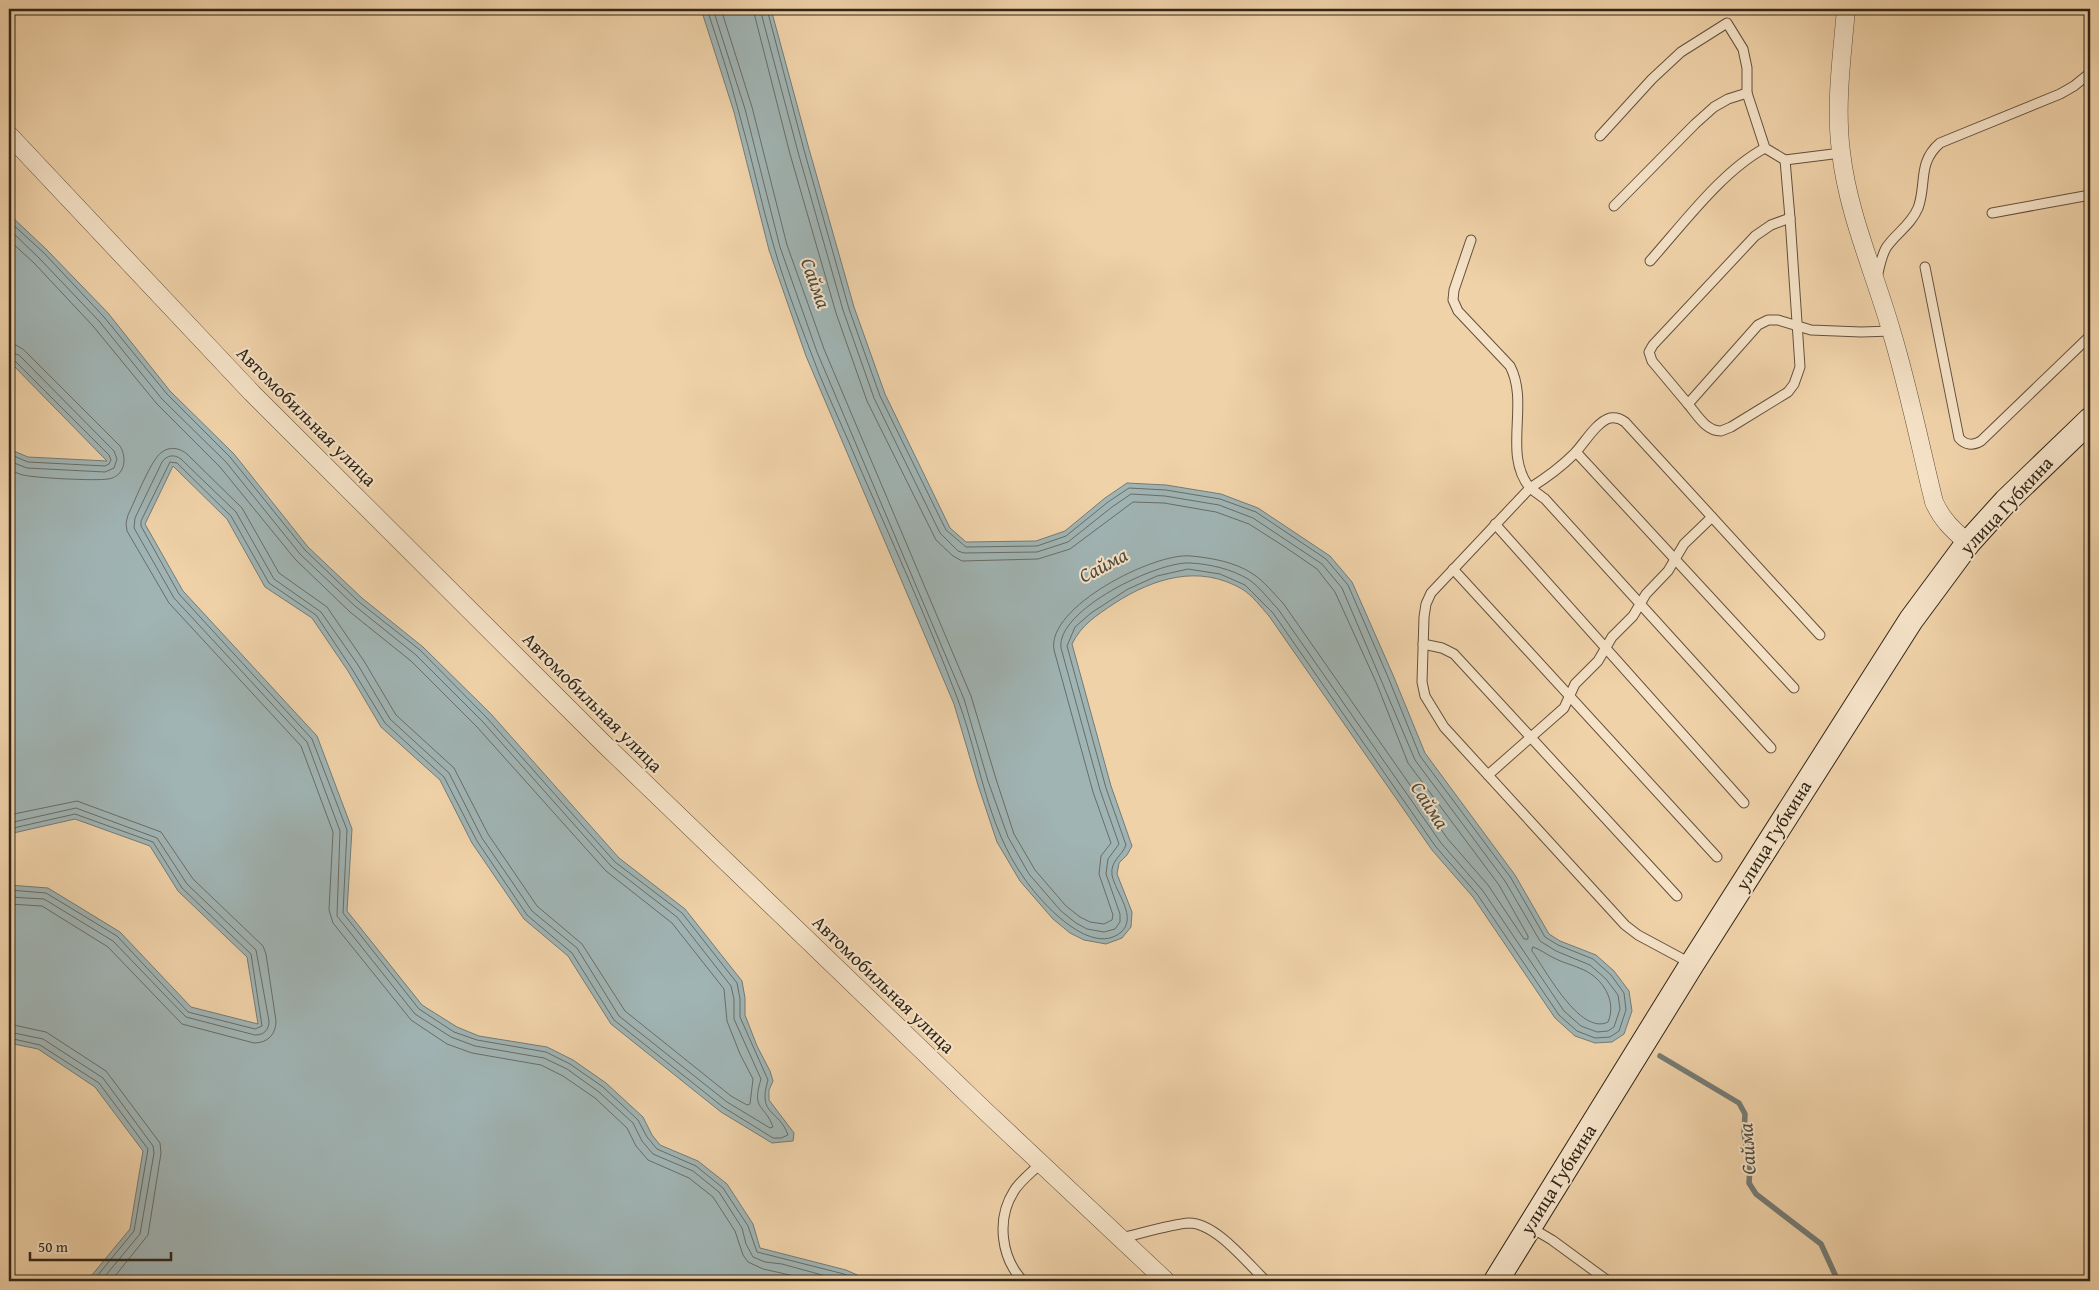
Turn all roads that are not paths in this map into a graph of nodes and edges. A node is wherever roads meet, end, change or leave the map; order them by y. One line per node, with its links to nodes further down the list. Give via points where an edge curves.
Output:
1 (1846, 9): 7 (street, via 1838,96)
2 (2090, 73): 16 (lane, via 2060,94 1940,143 1932,150 1925,166 1918,209 1887,247)
3 (1747, 93): 5 (lane, via 1743,49 1727,23 1681,52); 6 (lane); 10 (lane, via 1714,107)
4 (9, 135): 42 (street, Автомобильная улица, via 252,392 602,742)
5 (1600, 136)
6 (1765, 148): 8 (lane); 14 (lane, via 1730,173)
7 (1841, 153): 8 (lane); 16 (street, via 1858,233)
8 (1785, 160): 12 (lane)
9 (2090, 195): 11 (lane)
10 (1614, 206)
11 (1992, 213)
12 (1790, 218): 17 (lane); 20 (lane, via 1755,236 1649,352 1652,361)
13 (1472, 240): 23 (lane, via 1454,290 1454,300 1458,311 1514,374 1518,388 1516,453 1522,478)
14 (1650, 261)
15 (1926, 267): 19 (lane, via 1959,438 1967,444 1981,441)
16 (1876, 281): 18 (street)
17 (1797, 327): 18 (lane); 20 (lane, via 1778,320 1758,325); 20 (lane, via 1798,376 1778,400 1721,431 1708,427)
18 (1892, 331): 26 (street, via 1934,502 1945,522)
19 (2090, 336)
20 (1688, 404)
21 (2090, 420): 26 (street, улица Губкина, via 2006,501)
22 (1576, 452): 23 (lane); 24 (lane, via 1608,419 1619,418); 27 (lane)
23 (1530, 488): 25 (lane); 29 (lane, via 1545,499)
24 (1712, 517): 27 (lane, via 1684,544); 30 (lane)
25 (1495, 524): 28 (lane); 32 (lane)
26 (1968, 543): 41 (street, улица Губкина, via 1911,620)
27 (1674, 560): 29 (lane); 33 (lane)
28 (1453, 569): 31 (lane, via 1431,593 1426,604); 34 (lane)
29 (1640, 604): 32 (lane); 36 (lane)
30 (1820, 635)
31 (1423, 644): 35 (lane, via 1454,654); 37 (lane, via 1425,696 1444,727)
32 (1606, 648): 34 (lane, via 1598,662 1575,684); 38 (lane)
33 (1794, 688)
34 (1569, 696): 35 (lane, via 1564,708); 39 (lane)
35 (1530, 738): 37 (lane); 40 (lane)
36 (1771, 748)
37 (1488, 775): 41 (lane, via 1625,925)
38 (1744, 803)
39 (1717, 857)
40 (1677, 896)
41 (1692, 964): 43 (street, улица Губкина)
42 (1041, 1164): 44 (street, Автомобильная улица); 45 (lane, via 1014,1190 1004,1214 1004,1246 1008,1260)
43 (1528, 1226): 48 (street, улица Губкина); 49 (lane)
44 (1120, 1238): 46 (street, Автомобильная улица); 47 (lane, via 1189,1223 1201,1225 1213,1230)
45 (1023, 1281)
46 (1166, 1281)
47 (1266, 1281)
48 (1496, 1281)
49 (1608, 1281)

